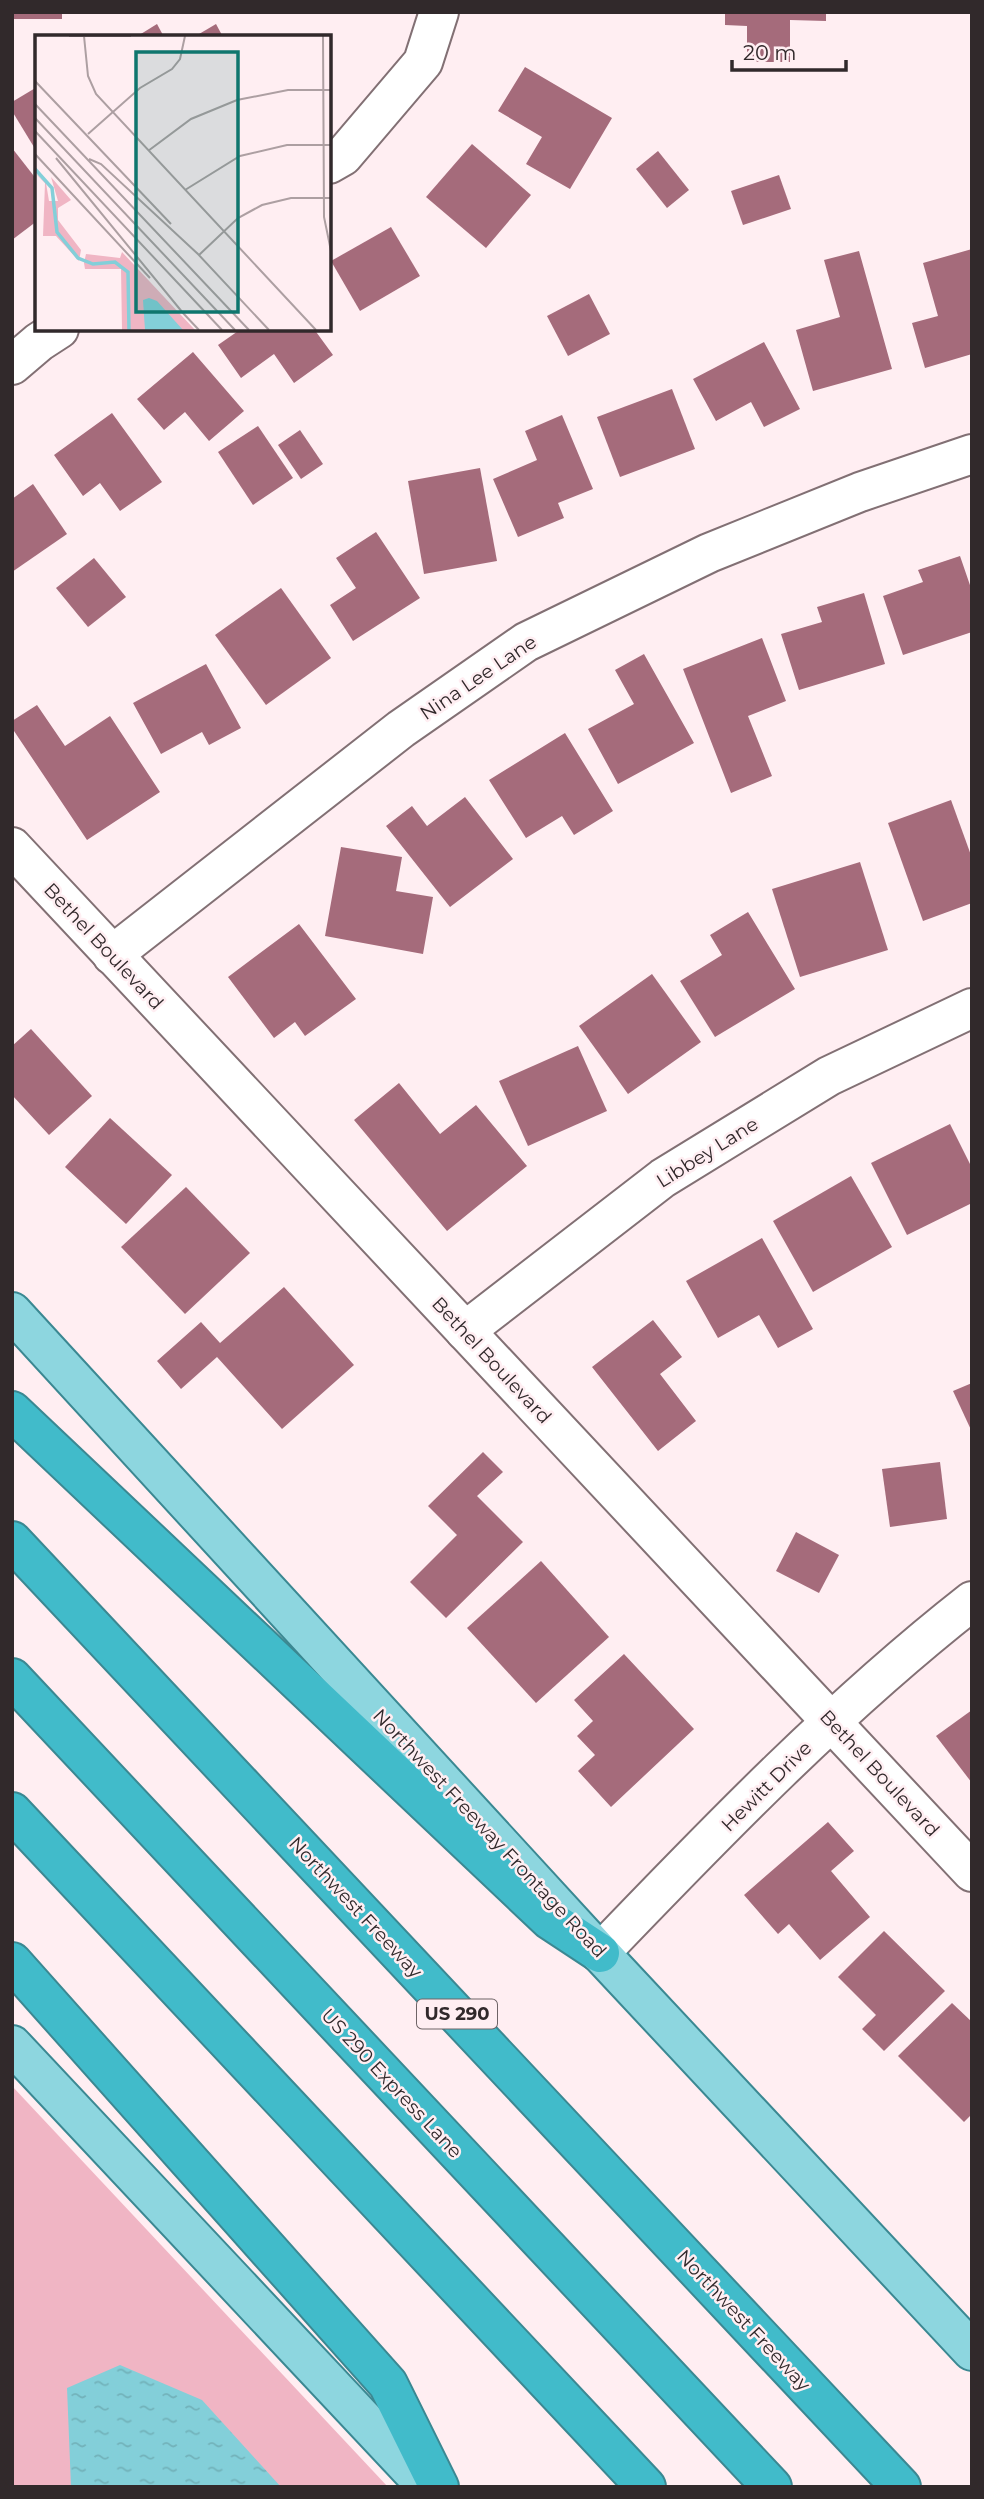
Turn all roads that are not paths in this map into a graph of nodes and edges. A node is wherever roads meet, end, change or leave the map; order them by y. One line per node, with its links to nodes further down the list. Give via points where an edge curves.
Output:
1 (439, 12): 2 (street, via 423,62 343,156)
2 (331, 163)
3 (56, 331): 4 (street)
4 (12, 365)
5 (972, 454): 7 (street, Nina Lee Lane, via 860,492 709,553 526,642 401,729)
6 (12, 847): 7 (street, Bethel Boulevard)
7 (113, 955): 10 (street, Bethel Boulevard)
8 (972, 1008): 10 (street, Libbey Lane, via 829,1076 663,1178)
9 (12, 1312): 18 (main road, Northwest Freeway Frontage Road)
10 (465, 1331): 15 (street, Bethel Boulevard)
11 (12, 1411): 18 (highway, via 550,1920)
12 (12, 1541): 26 (highway, Northwest Freeway / US 290)
13 (972, 1601): 15 (street, Hewitt Drive, via 909,1650)
14 (12, 1678): 25 (highway, US 290 Express Lane)
15 (831, 1721): 17 (street, Bethel Boulevard); 18 (street, Hewitt Drive)
16 (12, 1812): 24 (highway)
17 (972, 1872)
18 (600, 1953): 21 (main road, Northwest Freeway Frontage Road)
19 (12, 1962): 23 (highway, via 388,2384)
20 (12, 2045): 22 (main road)
21 (972, 2351)
22 (427, 2487)
23 (439, 2487)
24 (646, 2487)
25 (772, 2487)
26 (901, 2487)

